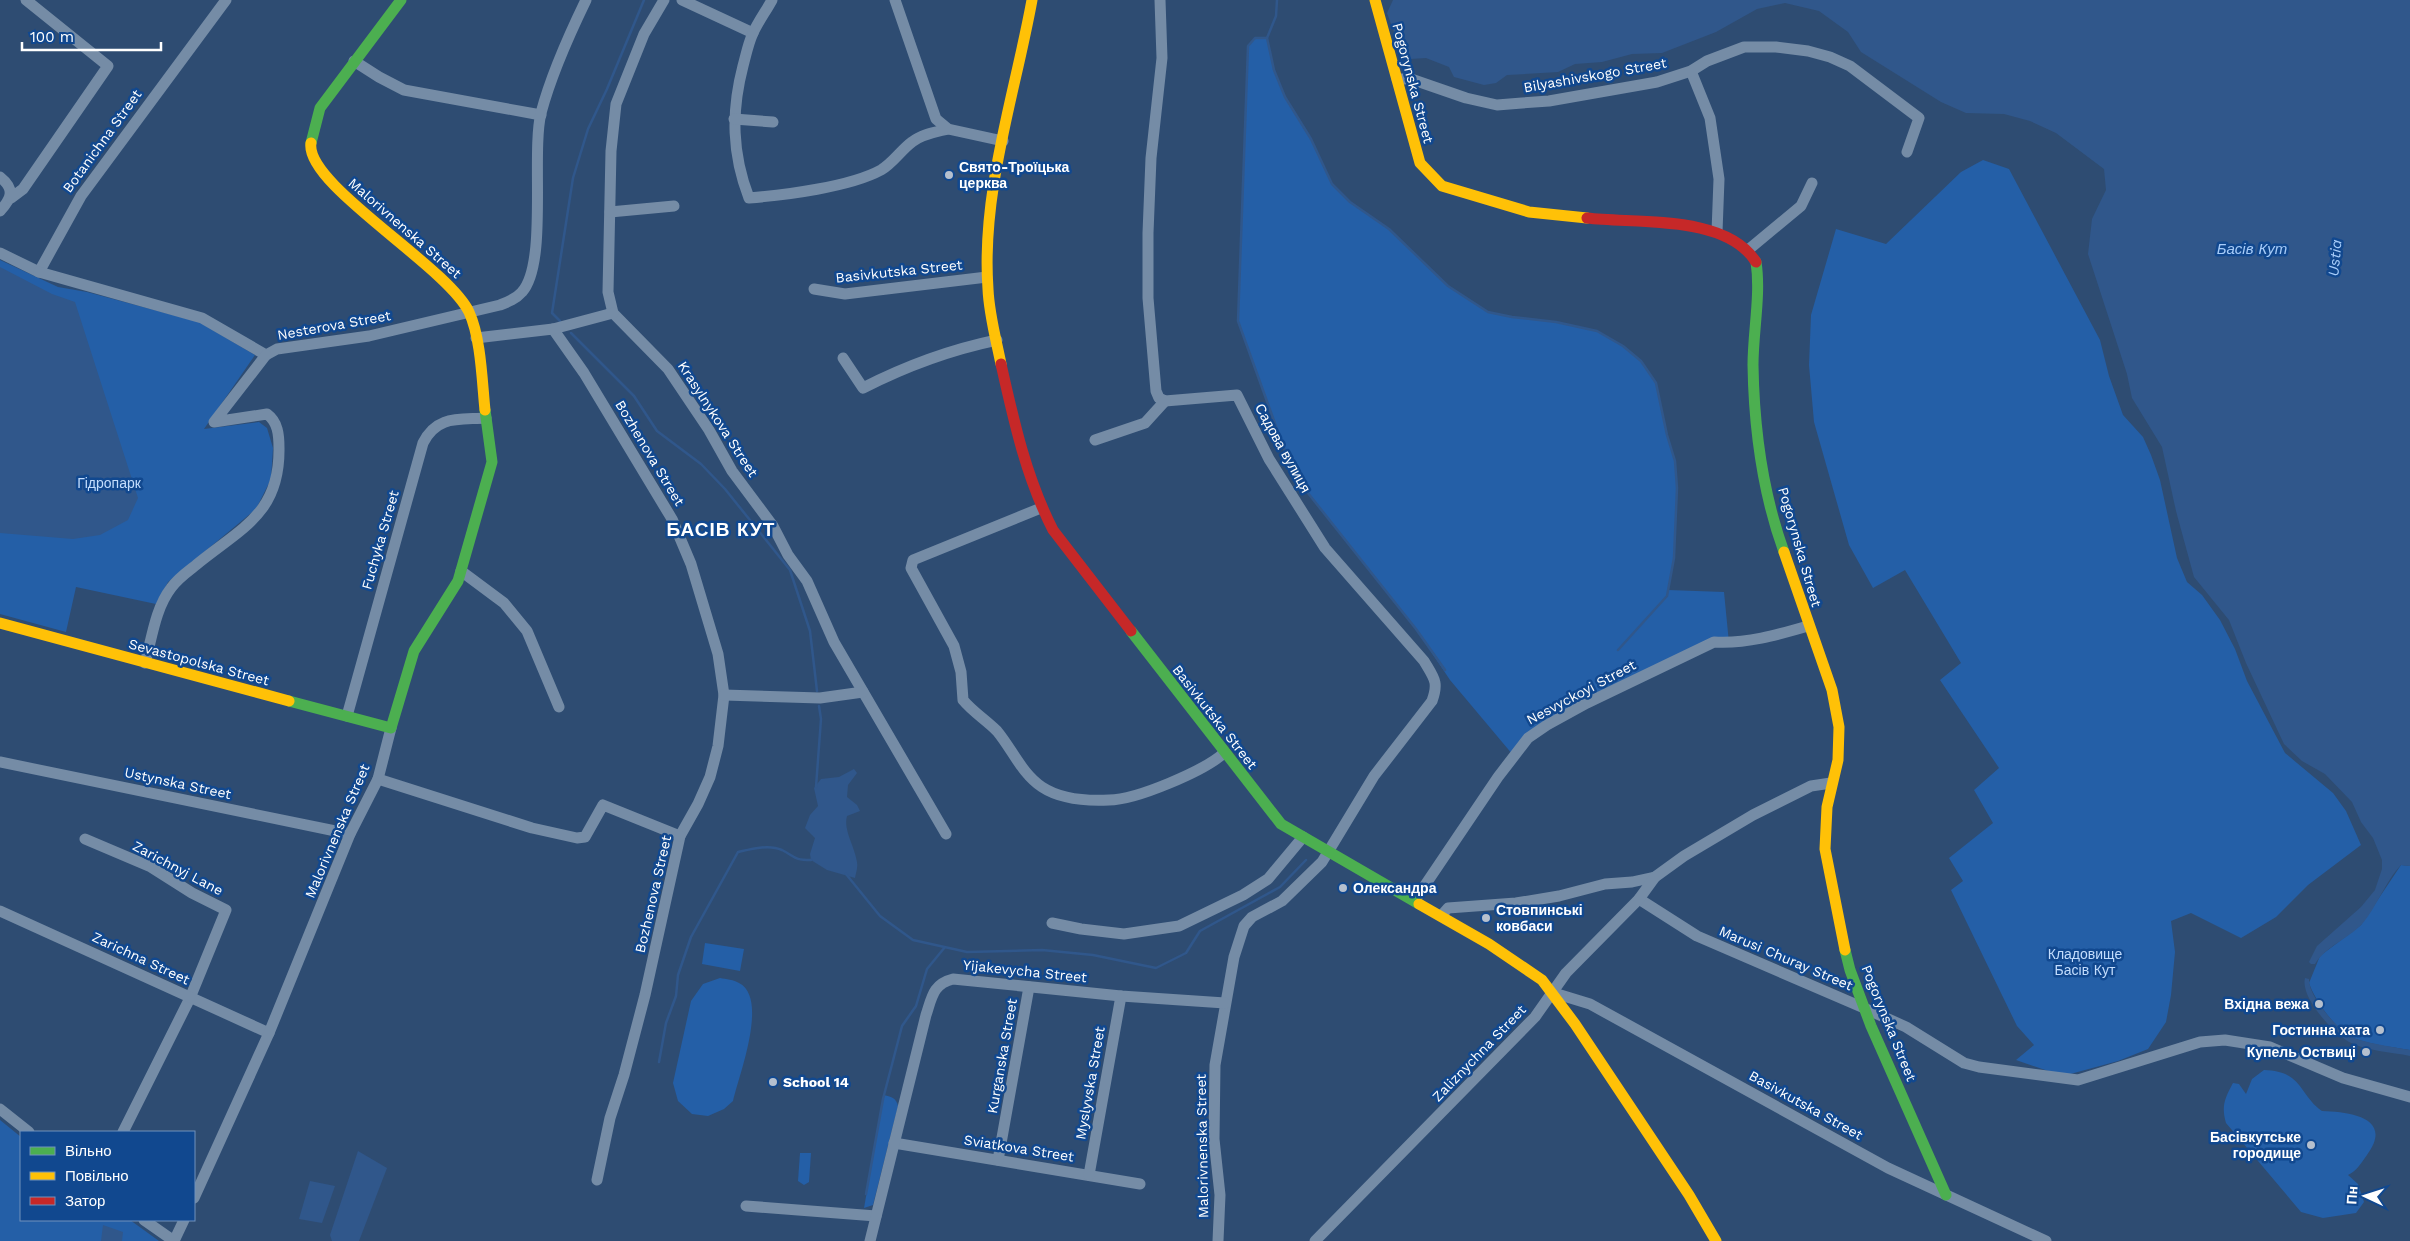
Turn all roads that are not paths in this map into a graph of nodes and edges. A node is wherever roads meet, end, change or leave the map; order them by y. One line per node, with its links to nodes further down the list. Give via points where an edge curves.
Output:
1 (26, 0): 24 (street, via 108,66 23,189)
2 (226, 0): 31 (street, Botanichna Street, via 80,196)
3 (401, 0): 13 (street, Malorivnenska Street)
4 (586, 0): 16 (street)
5 (664, 0): 27 (street, via 644,34 616,104 612,127)
6 (682, 0): 12 (street)
7 (772, 0): 12 (street)
8 (895, 0): 19 (street, via 936,119)
9 (1032, 0): 20 (street, Basivkutska Street)
10 (1160, 0): 41 (street, via 1162,58 1151,158 1148,298 1156,391)
11 (1375, 0): 15 (street, Pogorynska Street)
12 (753, 33): 17 (street, via 740,78)
13 (354, 61): 16 (street, via 404,90); 34 (street, Malorivnenska Street, via 320,108 310,147 316,164 333,186 444,279)
14 (1691, 71): 15 (street, Bilyashivskogo Street, via 1657,82 1550,101 1497,105 1411,79); 21 (street, Bilyashivskogo Street, via 1707,61 1744,47 1792,48 1830,57 1850,66 1919,118); 28 (street, via 1710,118 1719,179)
15 (1398, 79): 28 (street, Pogorynska Street, via 1420,163 1442,186 1529,212 1667,223)
16 (541, 115): 34 (street, via 537,224 531,278 523,292 514,299)
17 (734, 119): 18 (street); 19 (street, via 735,149 749,198 807,191 862,177 881,170 912,142)
18 (774, 122)
19 (948, 129): 20 (street)
20 (1003, 141): 32 (street, Basivkutska Street, via 993,196)
21 (1907, 152)
22 (0, 177): 24 (street, via 8,184)
23 (1812, 182): 29 (street, via 1801,206)
24 (11, 198): 26 (street)
25 (674, 206): 27 (street)
26 (0, 211)
27 (610, 212): 35 (street, via 608,292)
28 (1717, 232): 29 (street, Pogorynska Street)
29 (1748, 250): 47 (street, Pogorynska Street, via 1756,263 1758,282 1753,366 1758,433 1768,498)
30 (0, 253): 31 (street)
31 (39, 272): 39 (street, Nesterova Street, via 202,318)
32 (987, 277): 33 (street, Basivkutska Street, via 845,294); 38 (street, Basivkutska Street)
33 (814, 289)
34 (469, 312): 37 (street, Malorivnenska Street); 39 (street, Nesterova Street, via 369,336 277,349)
35 (613, 312): 36 (street); 49 (street, Krasylnykova Street, via 668,369 709,430 807,581 827,629)
36 (553, 329): 37 (street); 50 (street, Bozhenova Street, via 584,372 672,519 691,564 718,654)
37 (476, 338): 42 (street, Malorivnenska Street)
38 (997, 340): 40 (street, via 913,364 863,388); 44 (street, Basivkutska Street, via 1017,438)
39 (266, 354): 48 (street, via 214,422 267,414 272,417 279,435 279,455 278,476 269,499 255,519 171,586 159,610)
40 (843, 358)
41 (1165, 401): 43 (street, via 1145,423); 63 (street, Садова вулиця, via 1237,395 1278,475 1325,548 1424,661 1435,679 1437,689 1432,701 1374,776)
42 (486, 418): 45 (street, Malorivnenska Street, via 492,462); 52 (street, Fuchyka Street, via 442,422 429,431 423,443)
43 (1095, 440)
44 (1041, 508): 54 (street, Basivkutska Street, via 1070,554); 54 (street, via 913,560 911,568 954,646 961,672 963,700 998,733 1033,780 1043,788 1067,797 1125,798 1184,777)
45 (461, 571): 51 (street, via 504,603 527,631); 53 (street, Malorivnenska Street, via 414,651)
46 (0, 623): 48 (street, Sevastopolska Street)
47 (1808, 626): 57 (street, Pogorynska Street, via 1836,708 1838,760); 66 (street, Nesvyckoyi Street, via 1768,637 1714,642 1546,725 1528,738 1514,755)
48 (145, 663): 52 (street, Sevastopolska Street)
49 (863, 692): 50 (street, via 820,698); 59 (street, Krasylnykova Street)
50 (724, 695): 60 (street, Bozhenova Street, via 718,746 710,777)
51 (558, 707)
52 (347, 716): 53 (street, Sevastopolska Street)
53 (391, 728): 56 (street, Malorivnenska Street)
54 (1224, 753): 61 (street, Basivkutska Street, via 1281,824)
55 (0, 762): 58 (street, Ustynska Street)
56 (378, 779): 58 (street, Malorivnenska Street); 60 (street, via 532,828 577,838 585,837 603,805)
57 (1832, 783): 64 (street, Zaliznychna Street, via 1811,786 1753,815); 75 (street, Pogorynska Street, via 1826,826 1828,871 1850,970)
58 (350, 834): 76 (street, Malorivnenska Street)
59 (946, 834)
60 (680, 836): 84 (street, Bozhenova Street, via 645,995 610,1118)
61 (1303, 837): 63 (street, Basivkutska Street); 69 (street, via 1268,879 1179,926 1124,934)
62 (85, 839): 73 (street, Zarichnyj Lane, via 150,867 226,910)
63 (1329, 853): 66 (street, Basivkutska Street); 74 (street, Malorivnenska Street, via 1290,894 1252,917 1244,926)
64 (1655, 877): 65 (street, Zaliznychna Street); 68 (street, Zaliznychna Street, via 1516,903 1448,908)
65 (1638, 899): 71 (street, Zaliznychna Street, via 1566,973); 75 (street, Marusi Churay Street, via 1697,936)
66 (1415, 900): 68 (street, Basivkutska Street)
67 (0, 911): 73 (street, Zarichna Street)
68 (1441, 916): 71 (street, Basivkutska Street, via 1535,975)
69 (1052, 923)
70 (1029, 987): 72 (street, Yijakevycha Street); 81 (street, Yijakevycha Street, via 953,979 942,982 934,991); 82 (street, Kurganska Street)
71 (1554, 993): 86 (street, Basivkutska Street, via 1590,1004 1888,1168); 95 (street, Zaliznychna Street, via 1534,1018); 96 (street, Basivkutska Street, via 1689,1195)
72 (1121, 996): 74 (street, Yijakevycha Street); 83 (street, Myslyvska Street)
73 (190, 998): 76 (street, Zarichna Street); 80 (street)
74 (1225, 1003): 94 (street, Malorivnenska Street, via 1214,1092 1214,1139 1220,1195)
75 (1864, 1008): 77 (street, Marusi Churay Street, via 1906,1027 1964,1063 1979,1068 2078,1080 2200,1042 2225,1040 2270,1047 2343,1078); 86 (street, Pogorynska Street)
76 (269, 1033): 87 (street, Malorivnenska Street)
77 (2410, 1097)
78 (0, 1109): 79 (street)
79 (28, 1131)
80 (124, 1131)
81 (894, 1143): 82 (street, Sviatkova Street); 89 (street, Yijakevycha Street)
82 (998, 1160): 83 (street, Sviatkova Street)
83 (1090, 1175): 85 (street, Sviatkova Street)
84 (597, 1180)
85 (1140, 1184)
86 (1946, 1195): 97 (street, Basivkutska Street)
87 (195, 1196)
88 (746, 1206): 89 (street)
89 (876, 1216): 93 (street, Yijakevycha Street)
90 (145, 1221): 92 (street)
91 (184, 1221): 92 (street)
92 (174, 1241)
93 (870, 1241)
94 (1218, 1241)
95 (1315, 1241)
96 (1716, 1241)
97 (2046, 1241)

